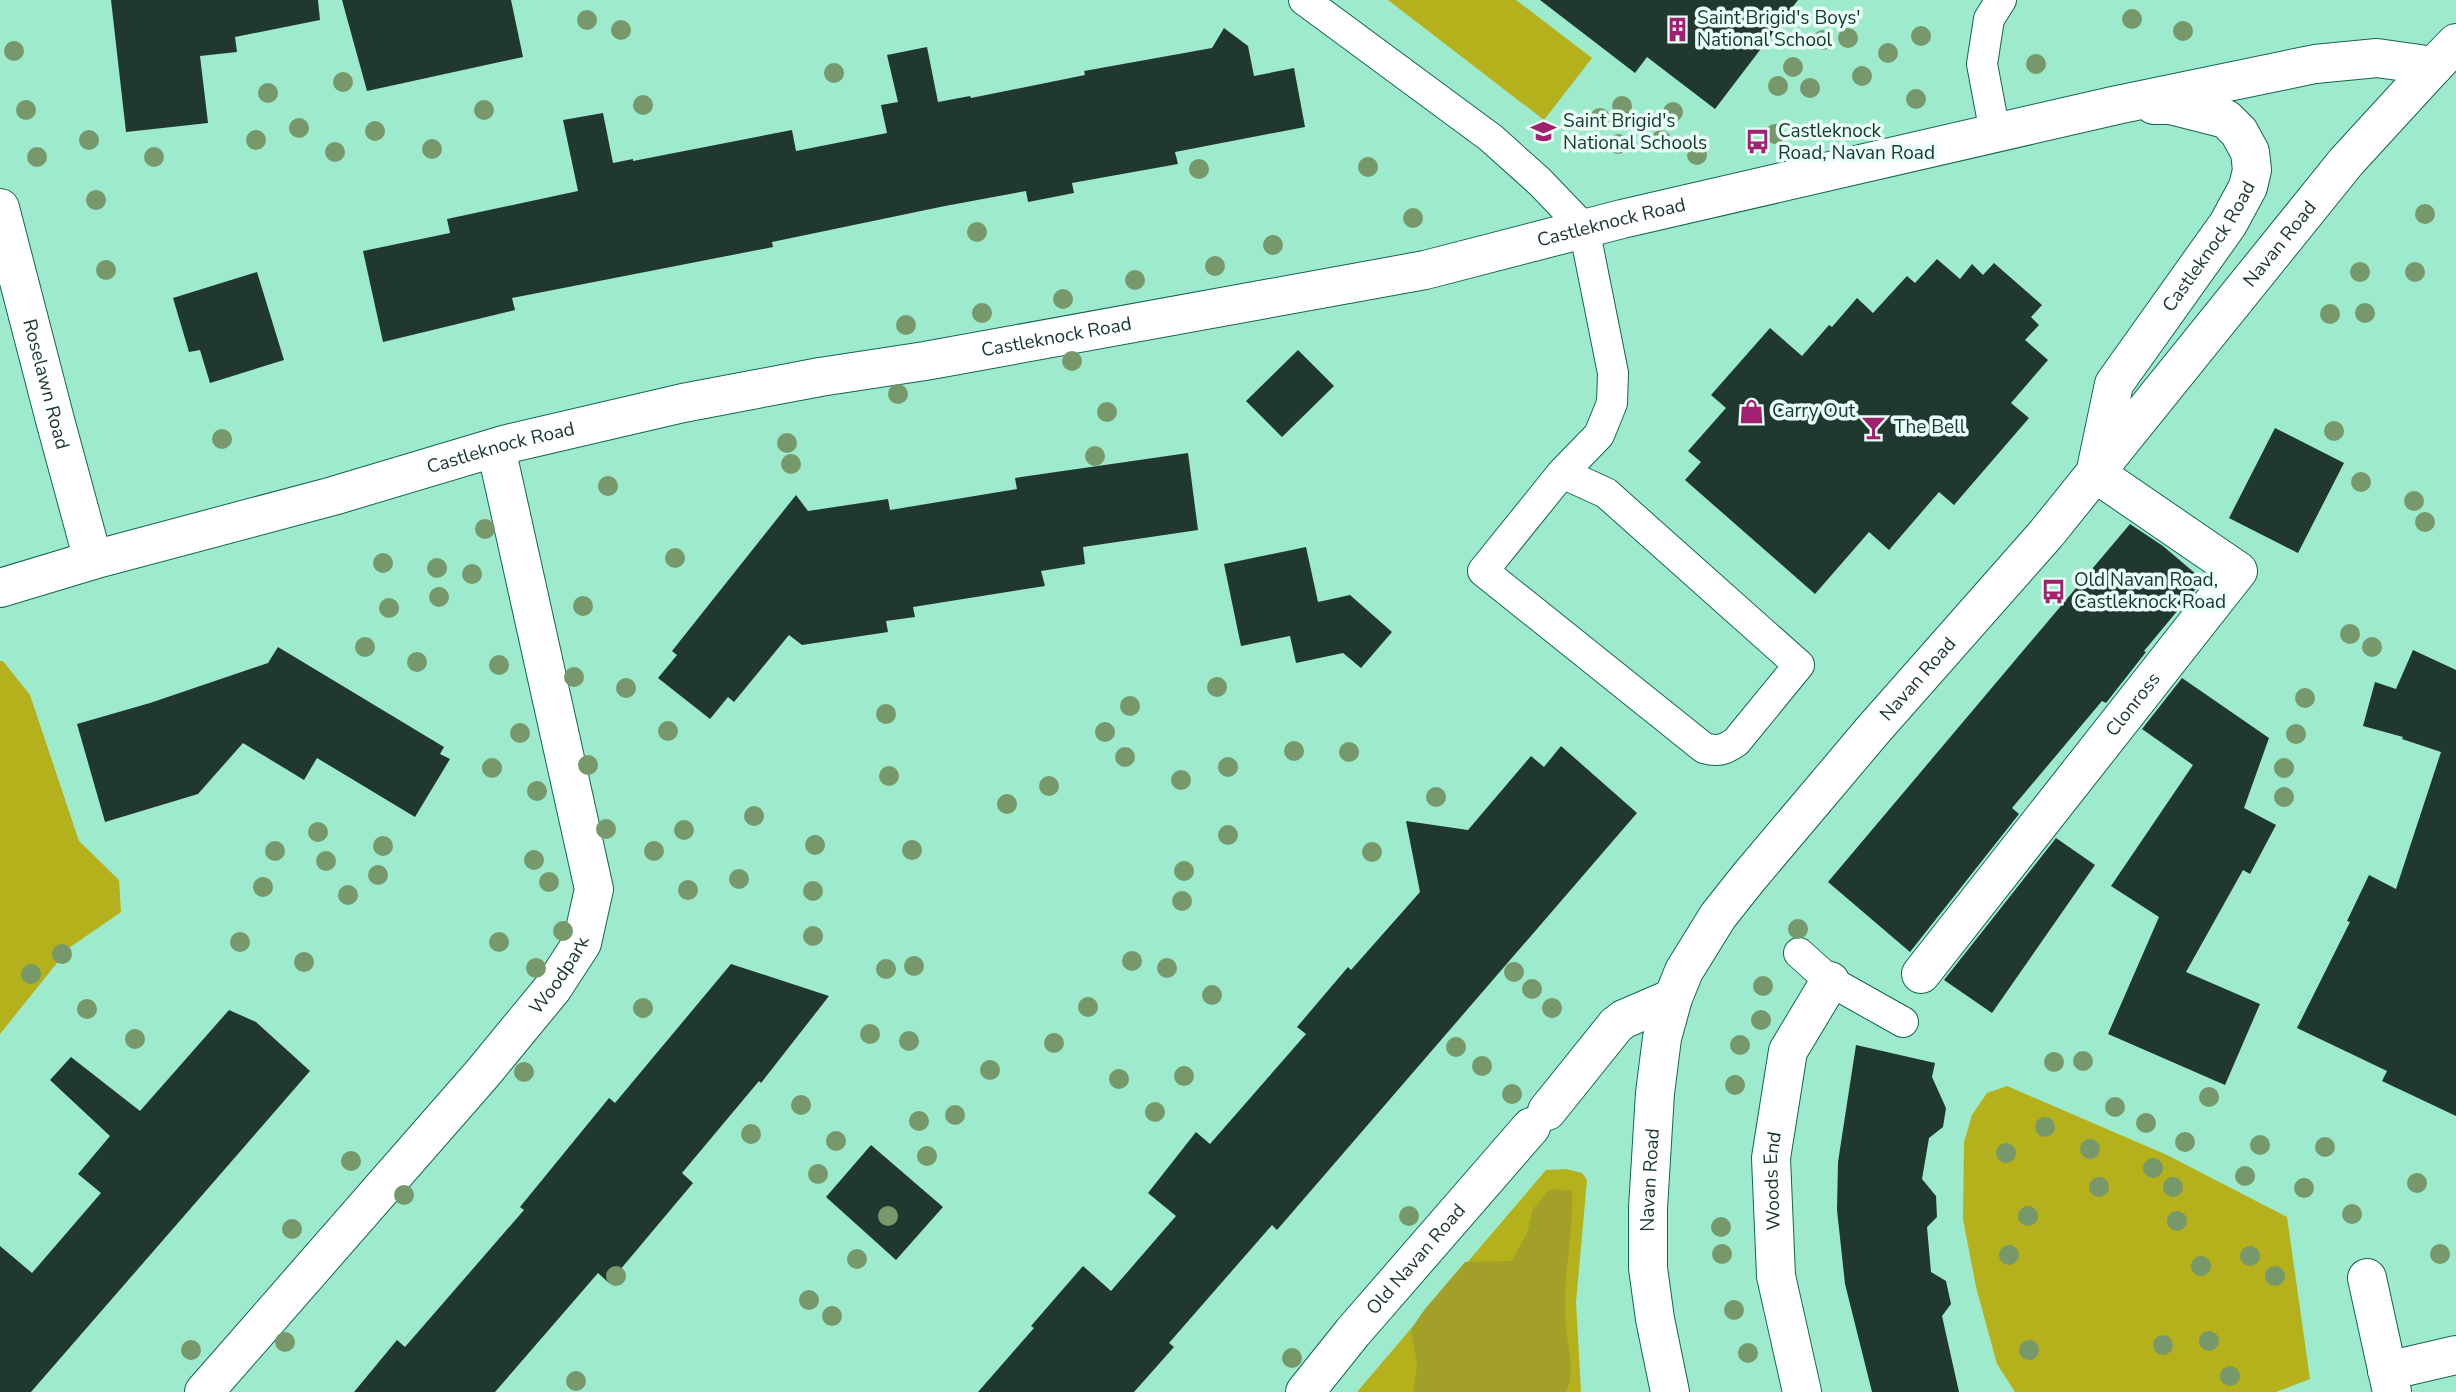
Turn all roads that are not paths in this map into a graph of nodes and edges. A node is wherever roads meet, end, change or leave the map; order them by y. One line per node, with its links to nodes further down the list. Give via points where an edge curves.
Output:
1 (1304, 0): 7 (lane, via 1491,138)
2 (2001, 0): 5 (lane, via 1990,19 1982,64)
3 (2445, 54): 4 (main road, Castleknock Road, via 2315,64); 9 (main road, Navan Road, via 2346,162)
4 (2117, 105): 5 (main road, Castleknock Road); 9 (main road, Castleknock Road, via 2171,105 2226,118 2250,152 2252,170 2228,224 2114,384)
5 (1995, 133): 7 (main road, Castleknock Road)
6 (0, 208): 11 (main road, Roselawn Road)
7 (1584, 228): 8 (main road, Castleknock Road, via 1425,270 695,400); 10 (lane, via 1614,373 1612,403 1599,435)
8 (496, 448): 11 (main road, Castleknock Road); 21 (main road, Woodpark, via 594,889 582,943 552,989 482,1074)
9 (2095, 472): 14 (main road, Clonross, via 2238,571); 16 (main road, Navan Road, via 1749,877 1718,916)
10 (1562, 473): 10 (lane, via 1483,571 1704,748 1724,750 1736,742 1799,665 1606,493)
11 (93, 560): 12 (main road, Castleknock Road)
12 (0, 588)
13 (1799, 953): 15 (lane)
14 (1921, 974)
15 (1830, 981): 17 (lane); 24 (main road, Woods End, via 1788,1051 1771,1158 1776,1276)
16 (1672, 998): 22 (main road, Old Navan Road, via 1616,1025); 23 (main road, Navan Road, via 1655,1093 1648,1208 1648,1268)
17 (1903, 1022)
18 (2367, 1278): 20 (main road)
19 (2456, 1355): 20 (main road)
20 (2390, 1381)
21 (204, 1392)
22 (1305, 1392)
23 (1670, 1392)
24 (1802, 1392)

